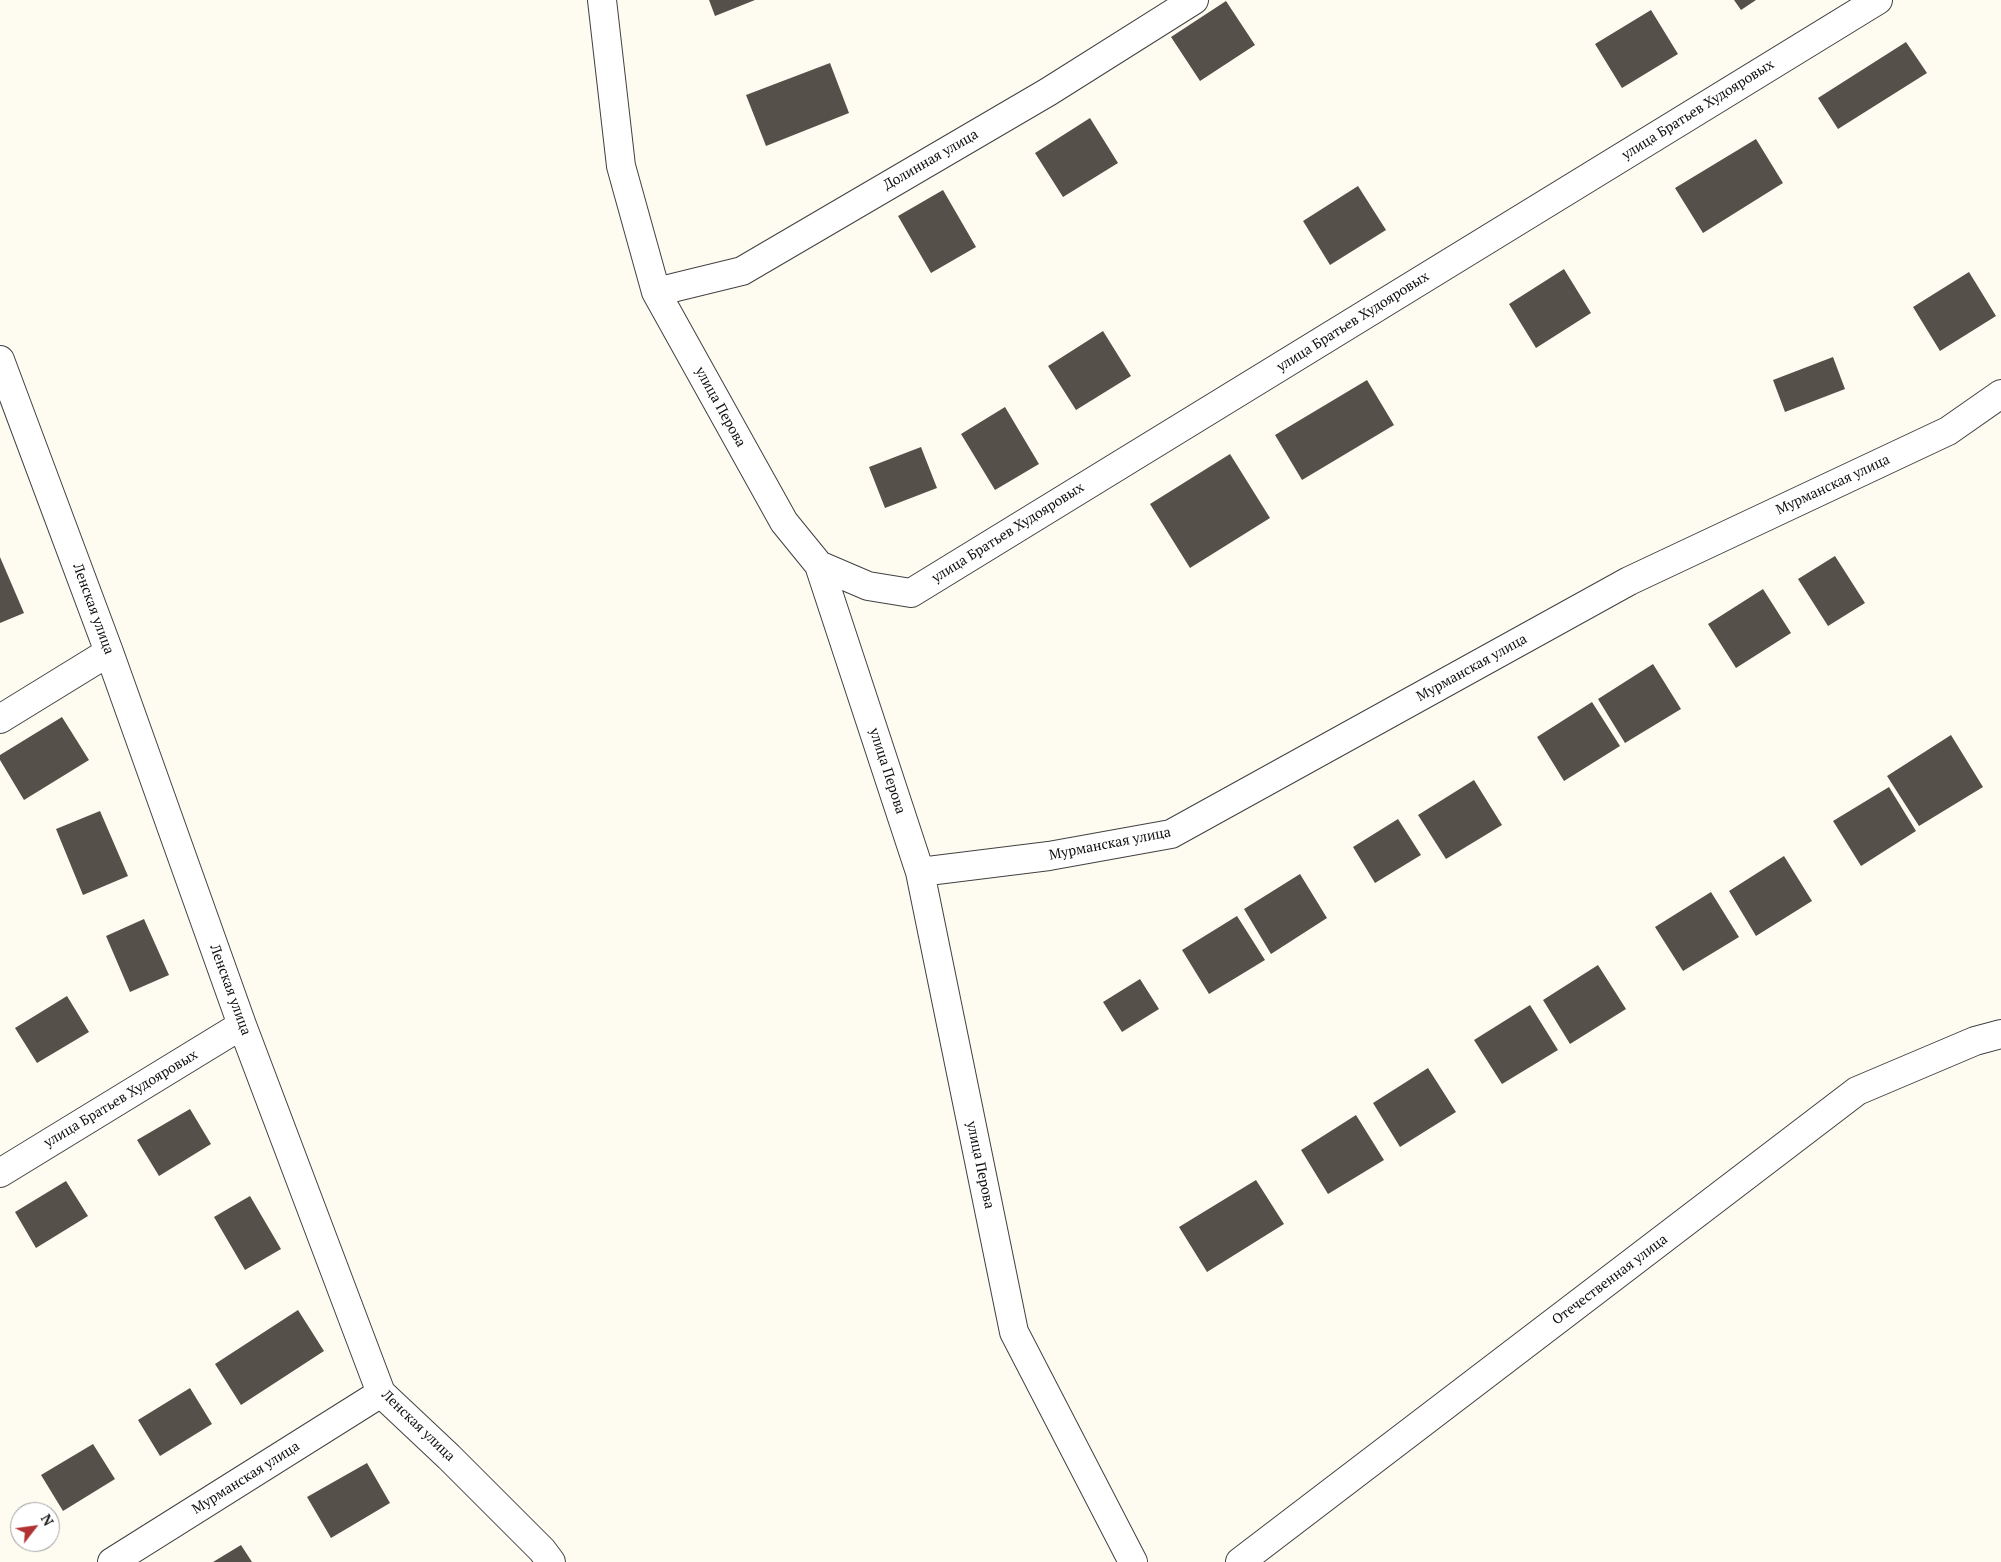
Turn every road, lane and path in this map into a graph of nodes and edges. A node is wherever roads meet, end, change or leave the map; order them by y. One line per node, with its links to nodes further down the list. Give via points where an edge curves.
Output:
1 (602, 0): 4 (street, улица Перова, via 621,166)
2 (1194, 0): 4 (street, Долинная улица, via 1048,92 742,271)
3 (1878, 0): 7 (street, улица Братьев Худояровых, via 911,593 868,586)
4 (656, 292): 7 (street, улица Перова, via 784,522)
5 (0, 360): 8 (street, Ленская улица)
6 (2001, 394): 10 (street, Мурманская улица, via 1948,431 1629,581 1171,834 1049,856)
7 (819, 565): 10 (street, улица Перова)
8 (109, 652): 9 (street); 11 (street, Ленская улица)
9 (0, 719)
10 (920, 872): 17 (street, улица Перова, via 1014,1332)
11 (242, 1025): 13 (street, улица Братьев Худояровых); 14 (street, Ленская улица)
12 (2001, 1034): 18 (street, Отечественная улица, via 1975,1041 1858,1092)
13 (0, 1172)
14 (381, 1393): 15 (street, Мурманская улица); 16 (street, Ленская улица, via 449,1456)
15 (112, 1562)
16 (551, 1562)
17 (1133, 1562)
18 (1240, 1562)

